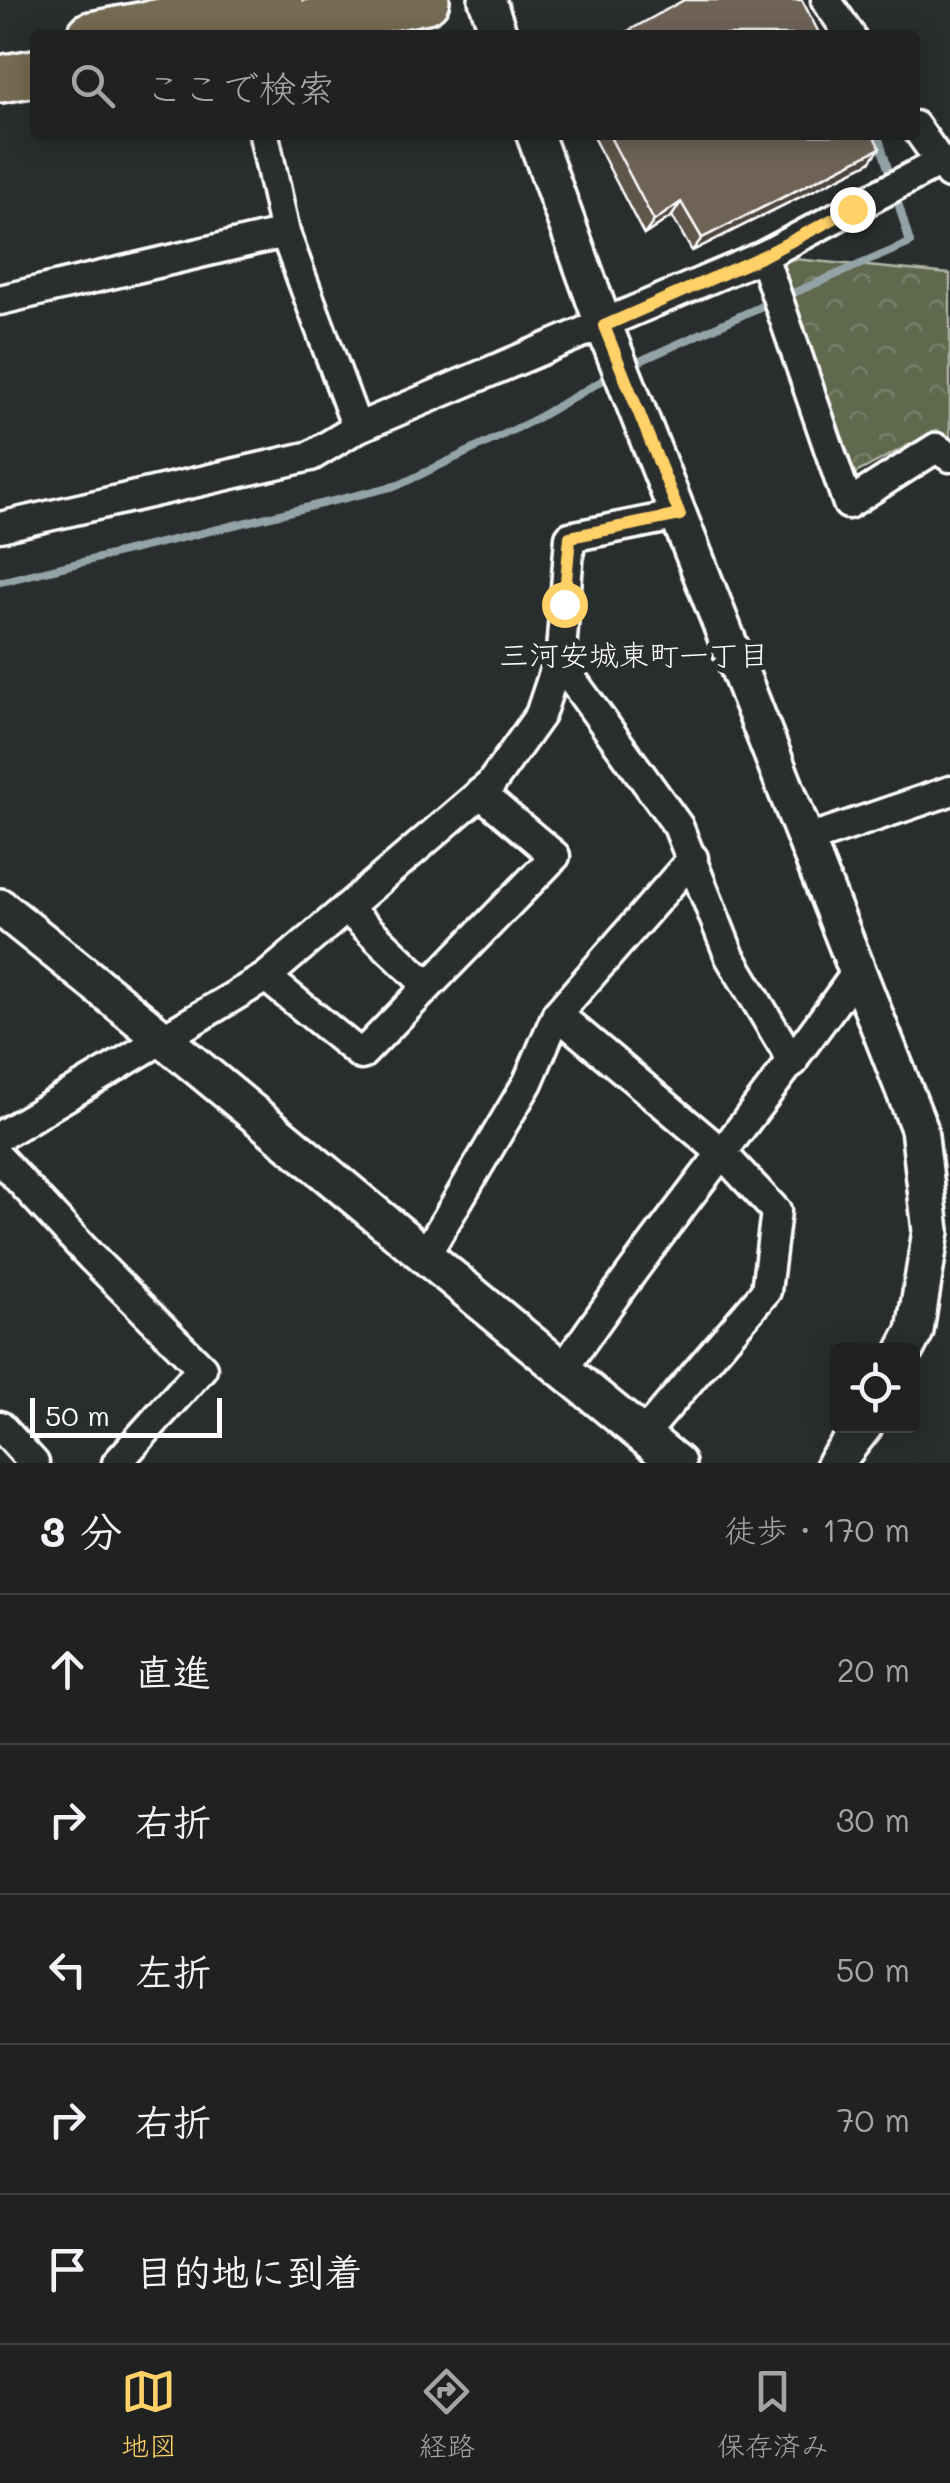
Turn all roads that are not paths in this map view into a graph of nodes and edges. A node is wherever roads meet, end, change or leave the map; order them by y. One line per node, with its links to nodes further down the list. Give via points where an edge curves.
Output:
1 (280, 0): 5 (main road)
2 (426, 0): 6 (main road)
3 (487, 0): 7 (street)
4 (826, 0): 8 (street)
5 (107, 22)
6 (276, 30)
7 (497, 30)
8 (847, 30)
9 (30, 45): 10 (main road)
10 (0, 50)
11 (30, 74): 12 (main road)
12 (0, 79)
13 (920, 133): 16 (street)
14 (265, 140): 17 (street)
15 (537, 140): 20 (street)
16 (945, 169): 18 (street)
17 (285, 232): 19 (street); 21 (street)
18 (763, 256): 20 (street); 22 (street, via 848,504 936,448)
19 (0, 300)
20 (604, 326): 21 (street); 23 (street)
21 (357, 428): 24 (street, via 311,456)
22 (950, 457)
23 (680, 515): 25 (street, via 570,537); 28 (street)
24 (0, 527)
25 (558, 660): 27 (street, via 540,714); 29 (street, via 678,826)
26 (950, 791): 28 (street)
27 (480, 794): 31 (street); 34 (street, via 555,856)
28 (806, 840): 32 (street)
29 (693, 858): 35 (street); 37 (street, via 730,957)
30 (0, 907): 36 (street)
31 (347, 910): 33 (street); 34 (street)
32 (858, 972): 37 (street); 41 (street, via 919,1128)
33 (266, 977): 34 (street, via 361,1054); 36 (street)
34 (428, 986)
35 (557, 1014): 39 (street); 42 (street, via 528,1082)
36 (164, 1037): 38 (street); 42 (street)
37 (793, 1062): 39 (street)
38 (0, 1136)
39 (722, 1153): 44 (street); 47 (street, via 776,1211 766,1291)
40 (0, 1158): 49 (street, via 202,1368)
41 (940, 1232): 43 (street)
42 (426, 1254): 44 (street)
43 (909, 1343)
44 (562, 1371): 47 (street)
45 (0, 1426): 48 (street)
46 (859, 1433): 51 (street)
47 (642, 1435): 50 (street)
48 (34, 1463)
49 (117, 1463)
50 (677, 1463)
51 (835, 1463)

